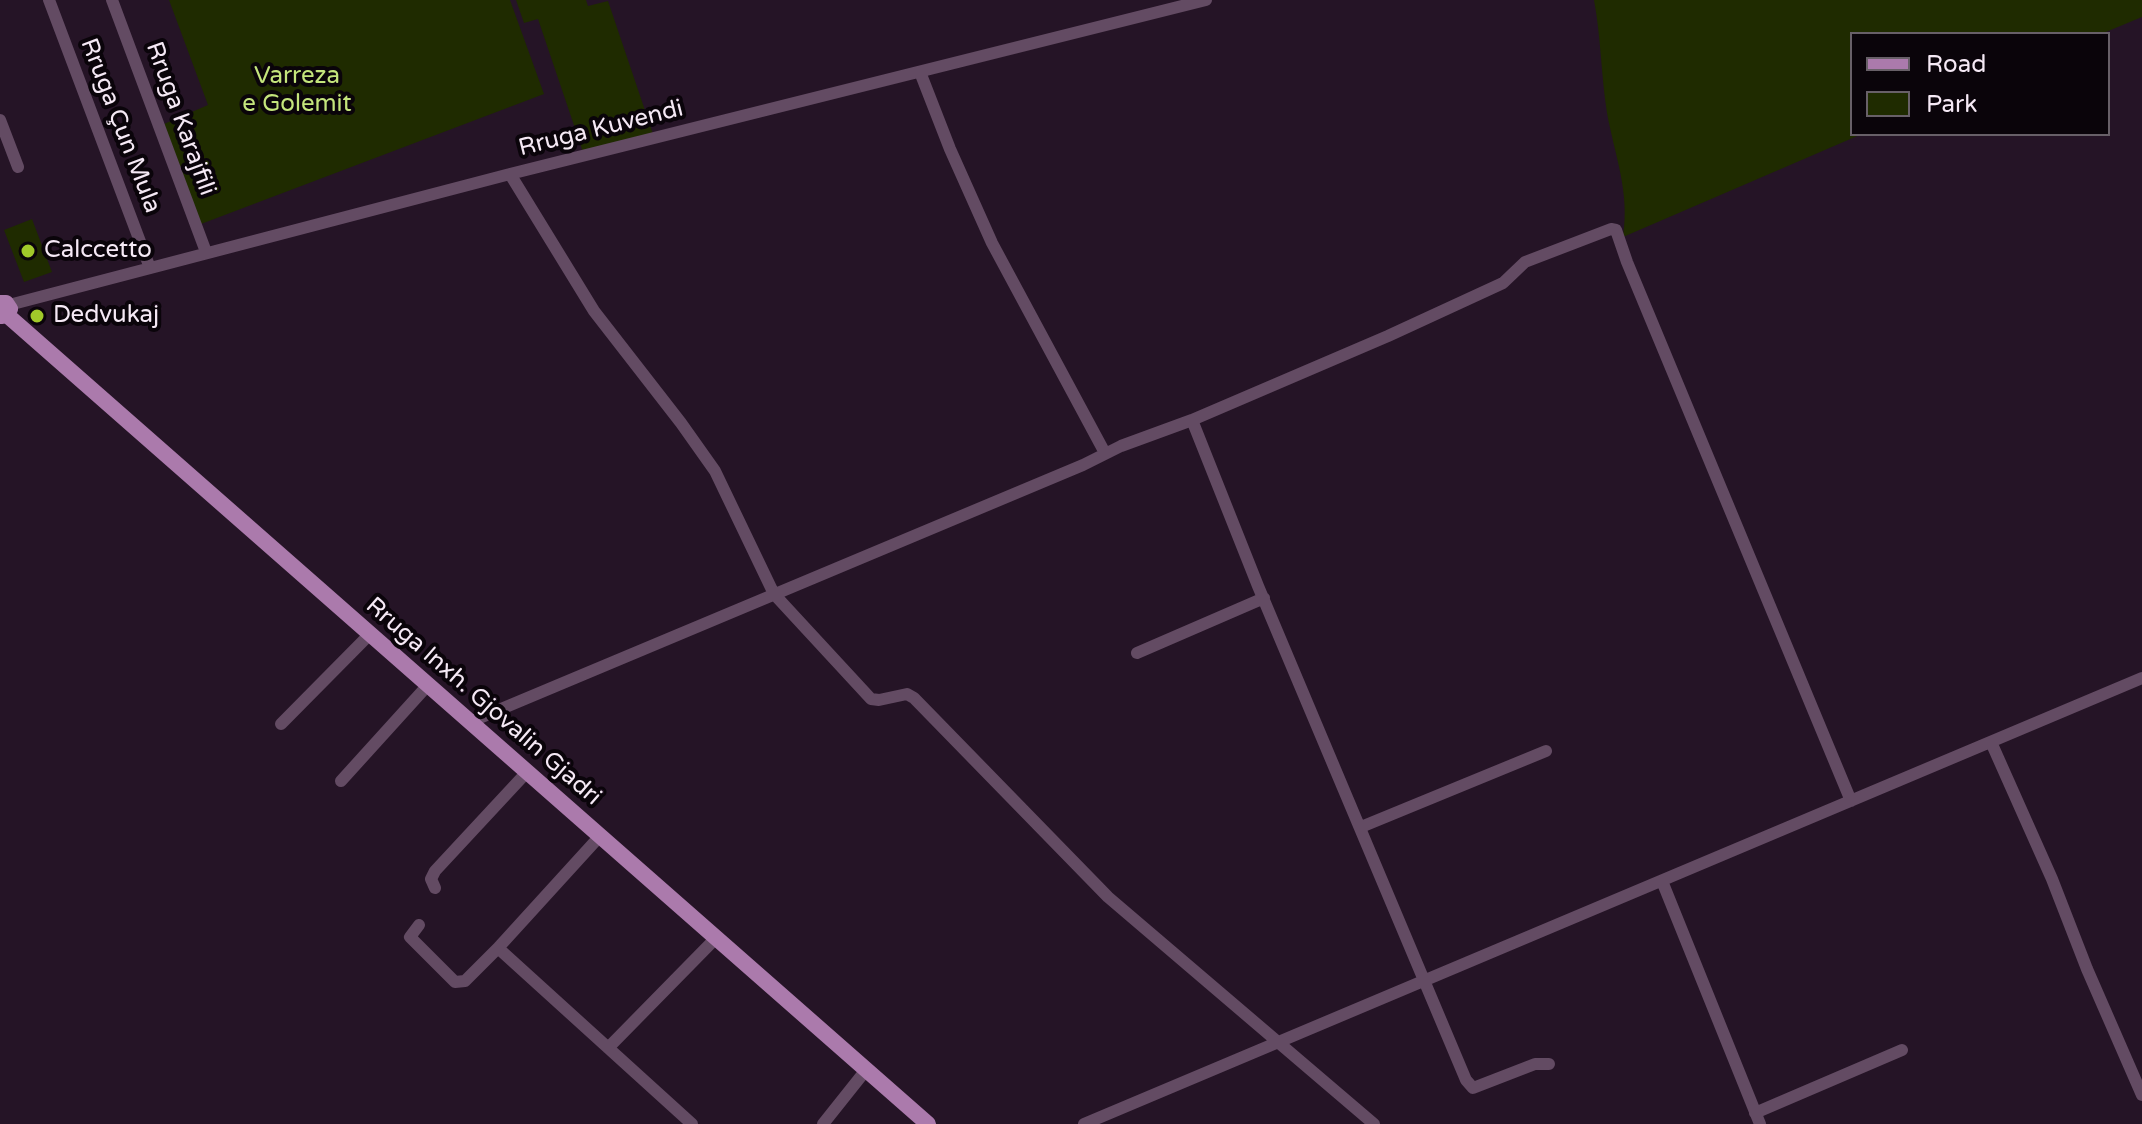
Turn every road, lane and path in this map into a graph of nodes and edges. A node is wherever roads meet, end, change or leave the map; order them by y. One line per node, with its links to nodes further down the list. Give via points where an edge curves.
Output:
1 (49, 0): 9 (street, Rruga Çun Mula)
2 (112, 0): 8 (street, Rruga Karajfili)
3 (1206, 0): 4 (street, Rruga Kuvendi)
4 (920, 72): 7 (street, Rruga Kuvendi); 12 (street, via 992,243)
5 (0, 120): 6 (street)
6 (18, 167)
7 (510, 174): 8 (street, Rruga Kuvendi); 13 (street, via 594,311 715,471)
8 (206, 252): 9 (street, Rruga Kuvendi)
9 (150, 268): 10 (street, Rruga Kuvendi)
10 (4, 310): 15 (main road, Rruga Inxh. Gjovalin Gjadri)
11 (1192, 420): 12 (street); 14 (street); 25 (street, via 1503,283 1525,262 1616,230)
12 (1105, 453): 13 (street)
13 (774, 594): 19 (street); 34 (street, via 871,699 907,694 914,698 1108,897)
14 (1264, 598): 16 (street); 26 (street)
15 (370, 634): 18 (main road, Rruga Inxh. Gjovalin Gjadri); 20 (street)
16 (1137, 653)
17 (2142, 678): 21 (street)
18 (428, 685): 19 (main road, Rruga Inxh. Gjovalin Gjadri); 24 (street)
19 (470, 722): 23 (main road, Rruga Inxh. Gjovalin Gjadri)
20 (281, 724)
21 (1991, 742): 25 (street); 39 (street)
22 (1546, 751): 26 (street)
23 (527, 772): 27 (main road, Rruga Inxh. Gjovalin Gjadri); 29 (street, via 435,871)
24 (341, 781)
25 (1851, 801): 28 (street)
26 (1361, 827): 33 (street)
27 (600, 836): 31 (main road, Rruga Inxh. Gjovalin Gjadri); 32 (street)
28 (1662, 881): 33 (street); 40 (street)
29 (435, 888)
30 (419, 925): 32 (street, via 410,937 455,982 465,981)
31 (716, 938): 35 (street); 38 (main road, Rruga Inxh. Gjovalin Gjadri)
32 (498, 948): 35 (street)
33 (1424, 979): 34 (street); 37 (street, via 1473,1088 1535,1064)
34 (1278, 1041): 44 (street); 45 (street)
35 (608, 1048): 41 (street)
36 (1902, 1050): 40 (street)
37 (1549, 1064)
38 (866, 1070): 42 (street); 43 (main road, Rruga Inxh. Gjovalin Gjadri)
39 (2142, 1095)
40 (1757, 1118)
41 (692, 1124)
42 (823, 1124)
43 (928, 1124)
44 (1084, 1124)
45 (1374, 1124)

